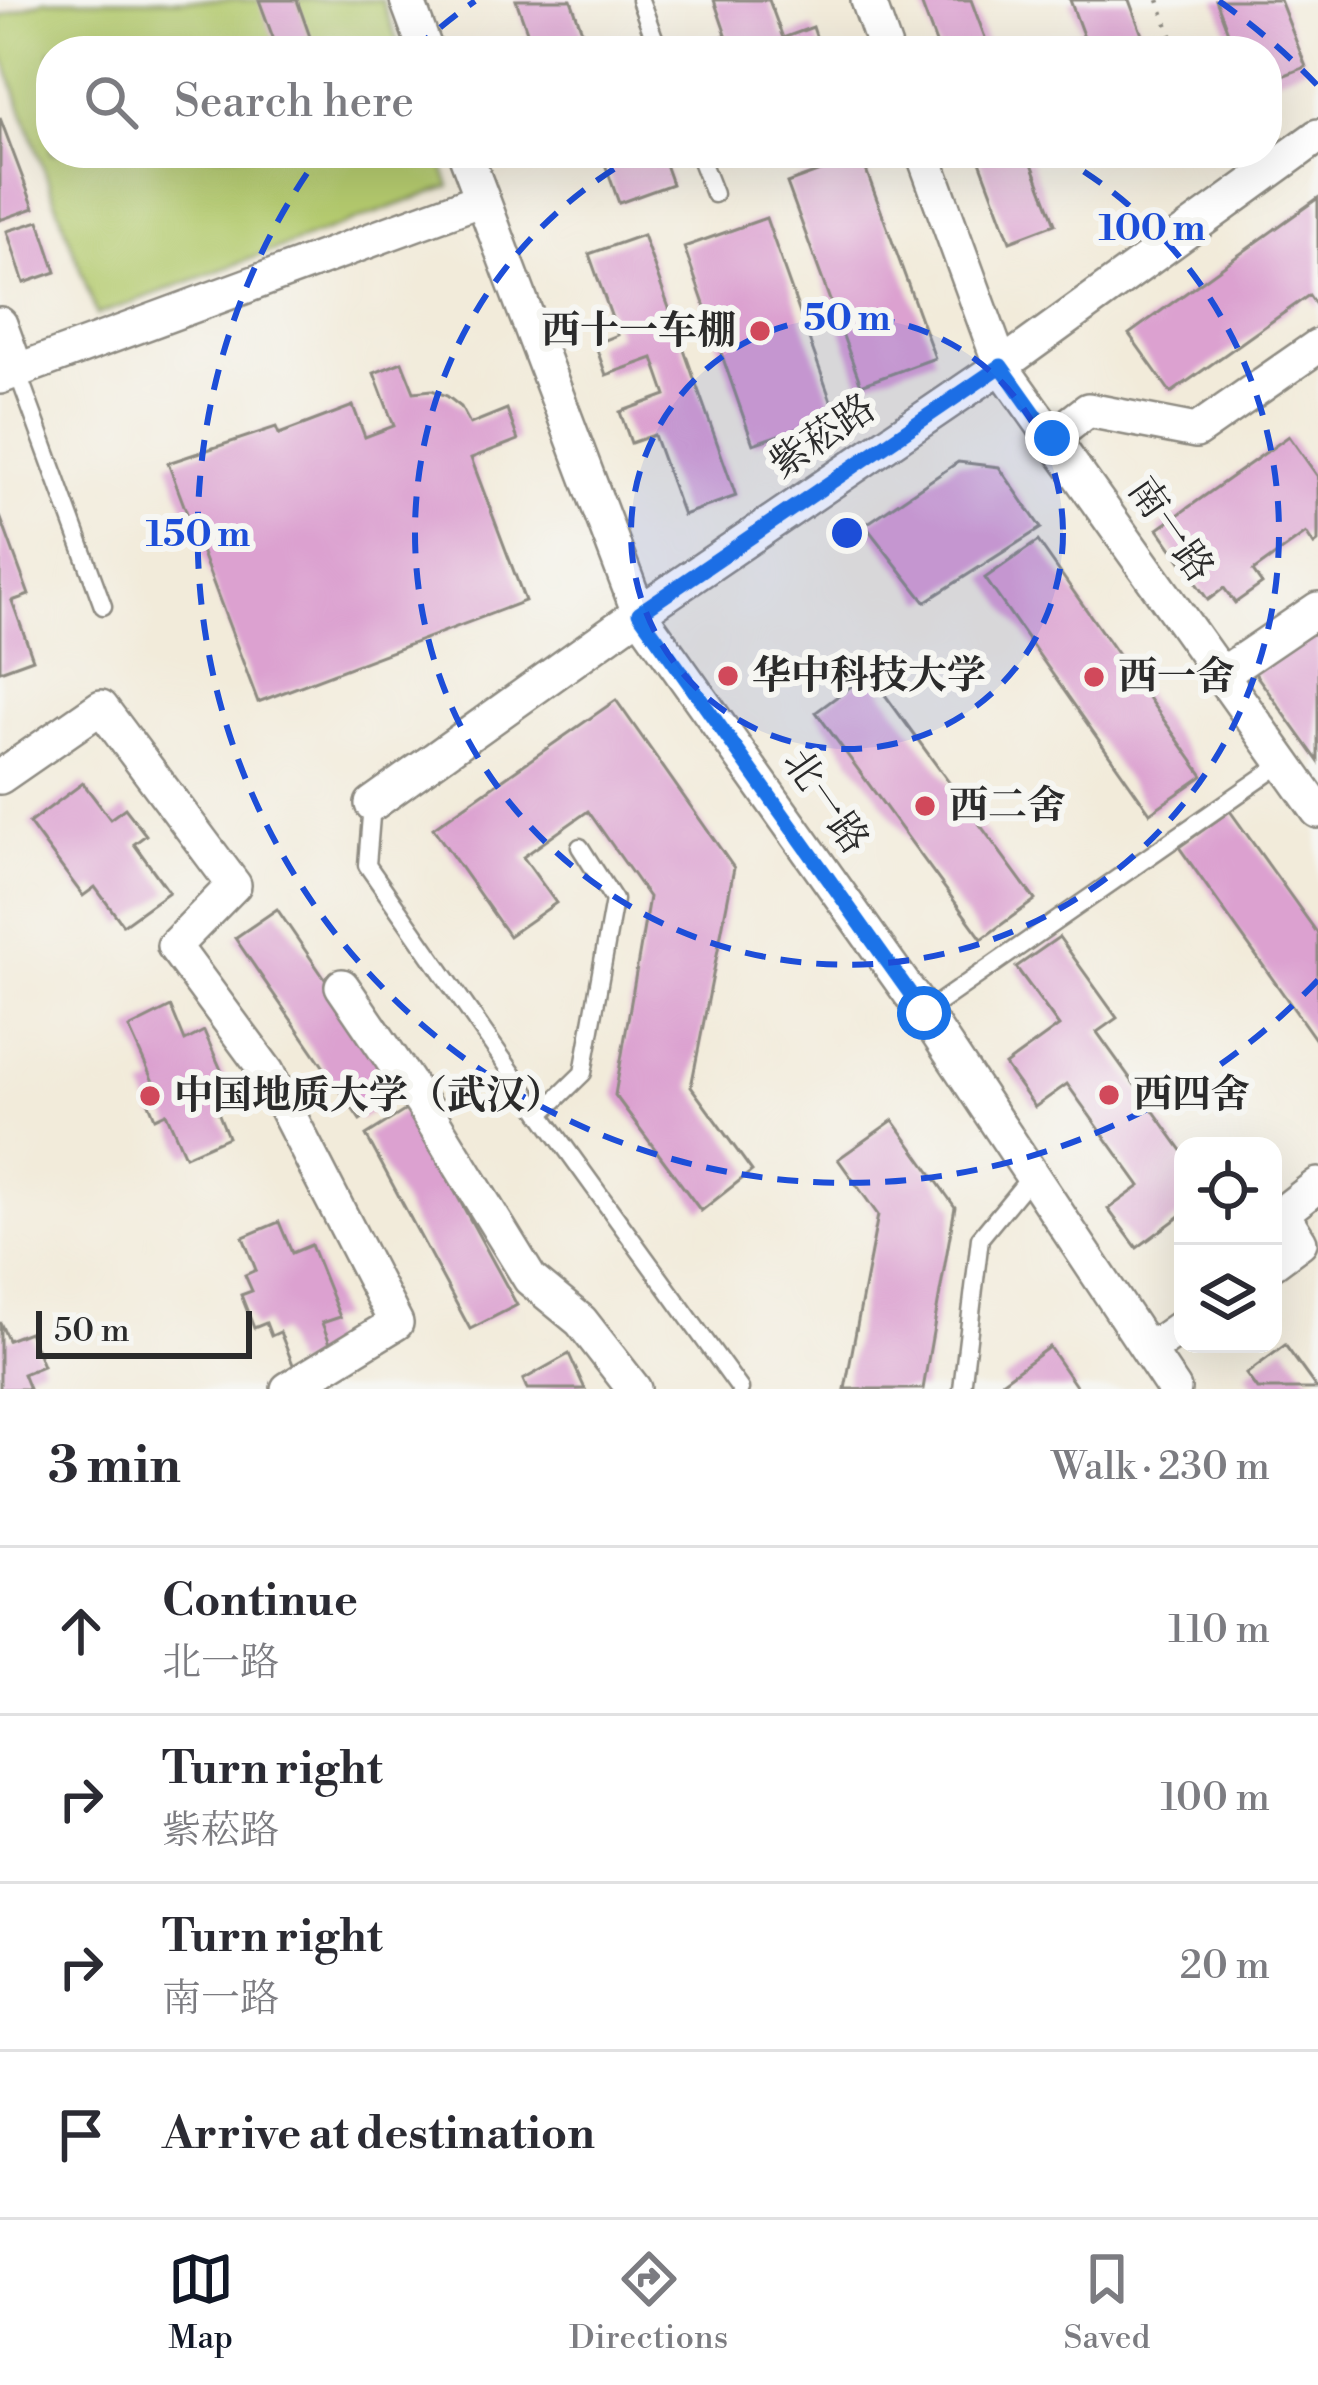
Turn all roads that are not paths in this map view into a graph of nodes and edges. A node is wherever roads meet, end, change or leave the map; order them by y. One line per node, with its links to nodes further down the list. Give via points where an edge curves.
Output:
1 (407, 0): 4 (street)
2 (640, 0): 5 (lane)
3 (868, 0): 6 (street)
4 (420, 36)
5 (653, 36)
6 (881, 36)
7 (1318, 136): 8 (street, 紫菘路)
8 (1282, 162)
9 (471, 168): 14 (street, 北一路)
10 (704, 168): 13 (lane)
11 (928, 168): 17 (street, 南一路)
12 (1274, 168): 17 (street, 紫菘路)
13 (714, 194)
14 (482, 199): 18 (street); 22 (street, 北一路)
15 (0, 324): 18 (street)
16 (1318, 346): 19 (street, via 1196,431 1088,410)
17 (1001, 366): 19 (street, 南一路); 22 (street, 紫菘路)
18 (9, 374): 20 (lane)
19 (1052, 438): 23 (street, 南一路)
20 (103, 605)
21 (1318, 609): 23 (street)
22 (639, 613): 26 (street, 紫菘路); 30 (street, 北一路)
23 (1221, 675): 24 (street, 南一路)
24 (1283, 763): 27 (street, 南一路); 30 (lane)
25 (0, 778): 37 (street, via 101,707 234,885 174,946 267,1072 396,1323)
26 (372, 804): 31 (lane, via 368,865)
27 (1318, 811)
28 (580, 847): 31 (lane, via 614,900 584,1072)
29 (342, 986): 38 (street, via 530,1280 581,1321)
30 (924, 1013): 32 (street, 北一路)
31 (542, 1114): 39 (lane)
32 (1032, 1175): 36 (street, 北一路); 40 (lane, via 980,1238)
33 (1318, 1185): 34 (street, via 1282,1213 1300,1242)
34 (1282, 1255)
35 (1174, 1332): 36 (street)
36 (1149, 1350): 41 (street, 北一路)
37 (288, 1389)
38 (634, 1389)
39 (740, 1389)
40 (962, 1389)
41 (1174, 1389)

